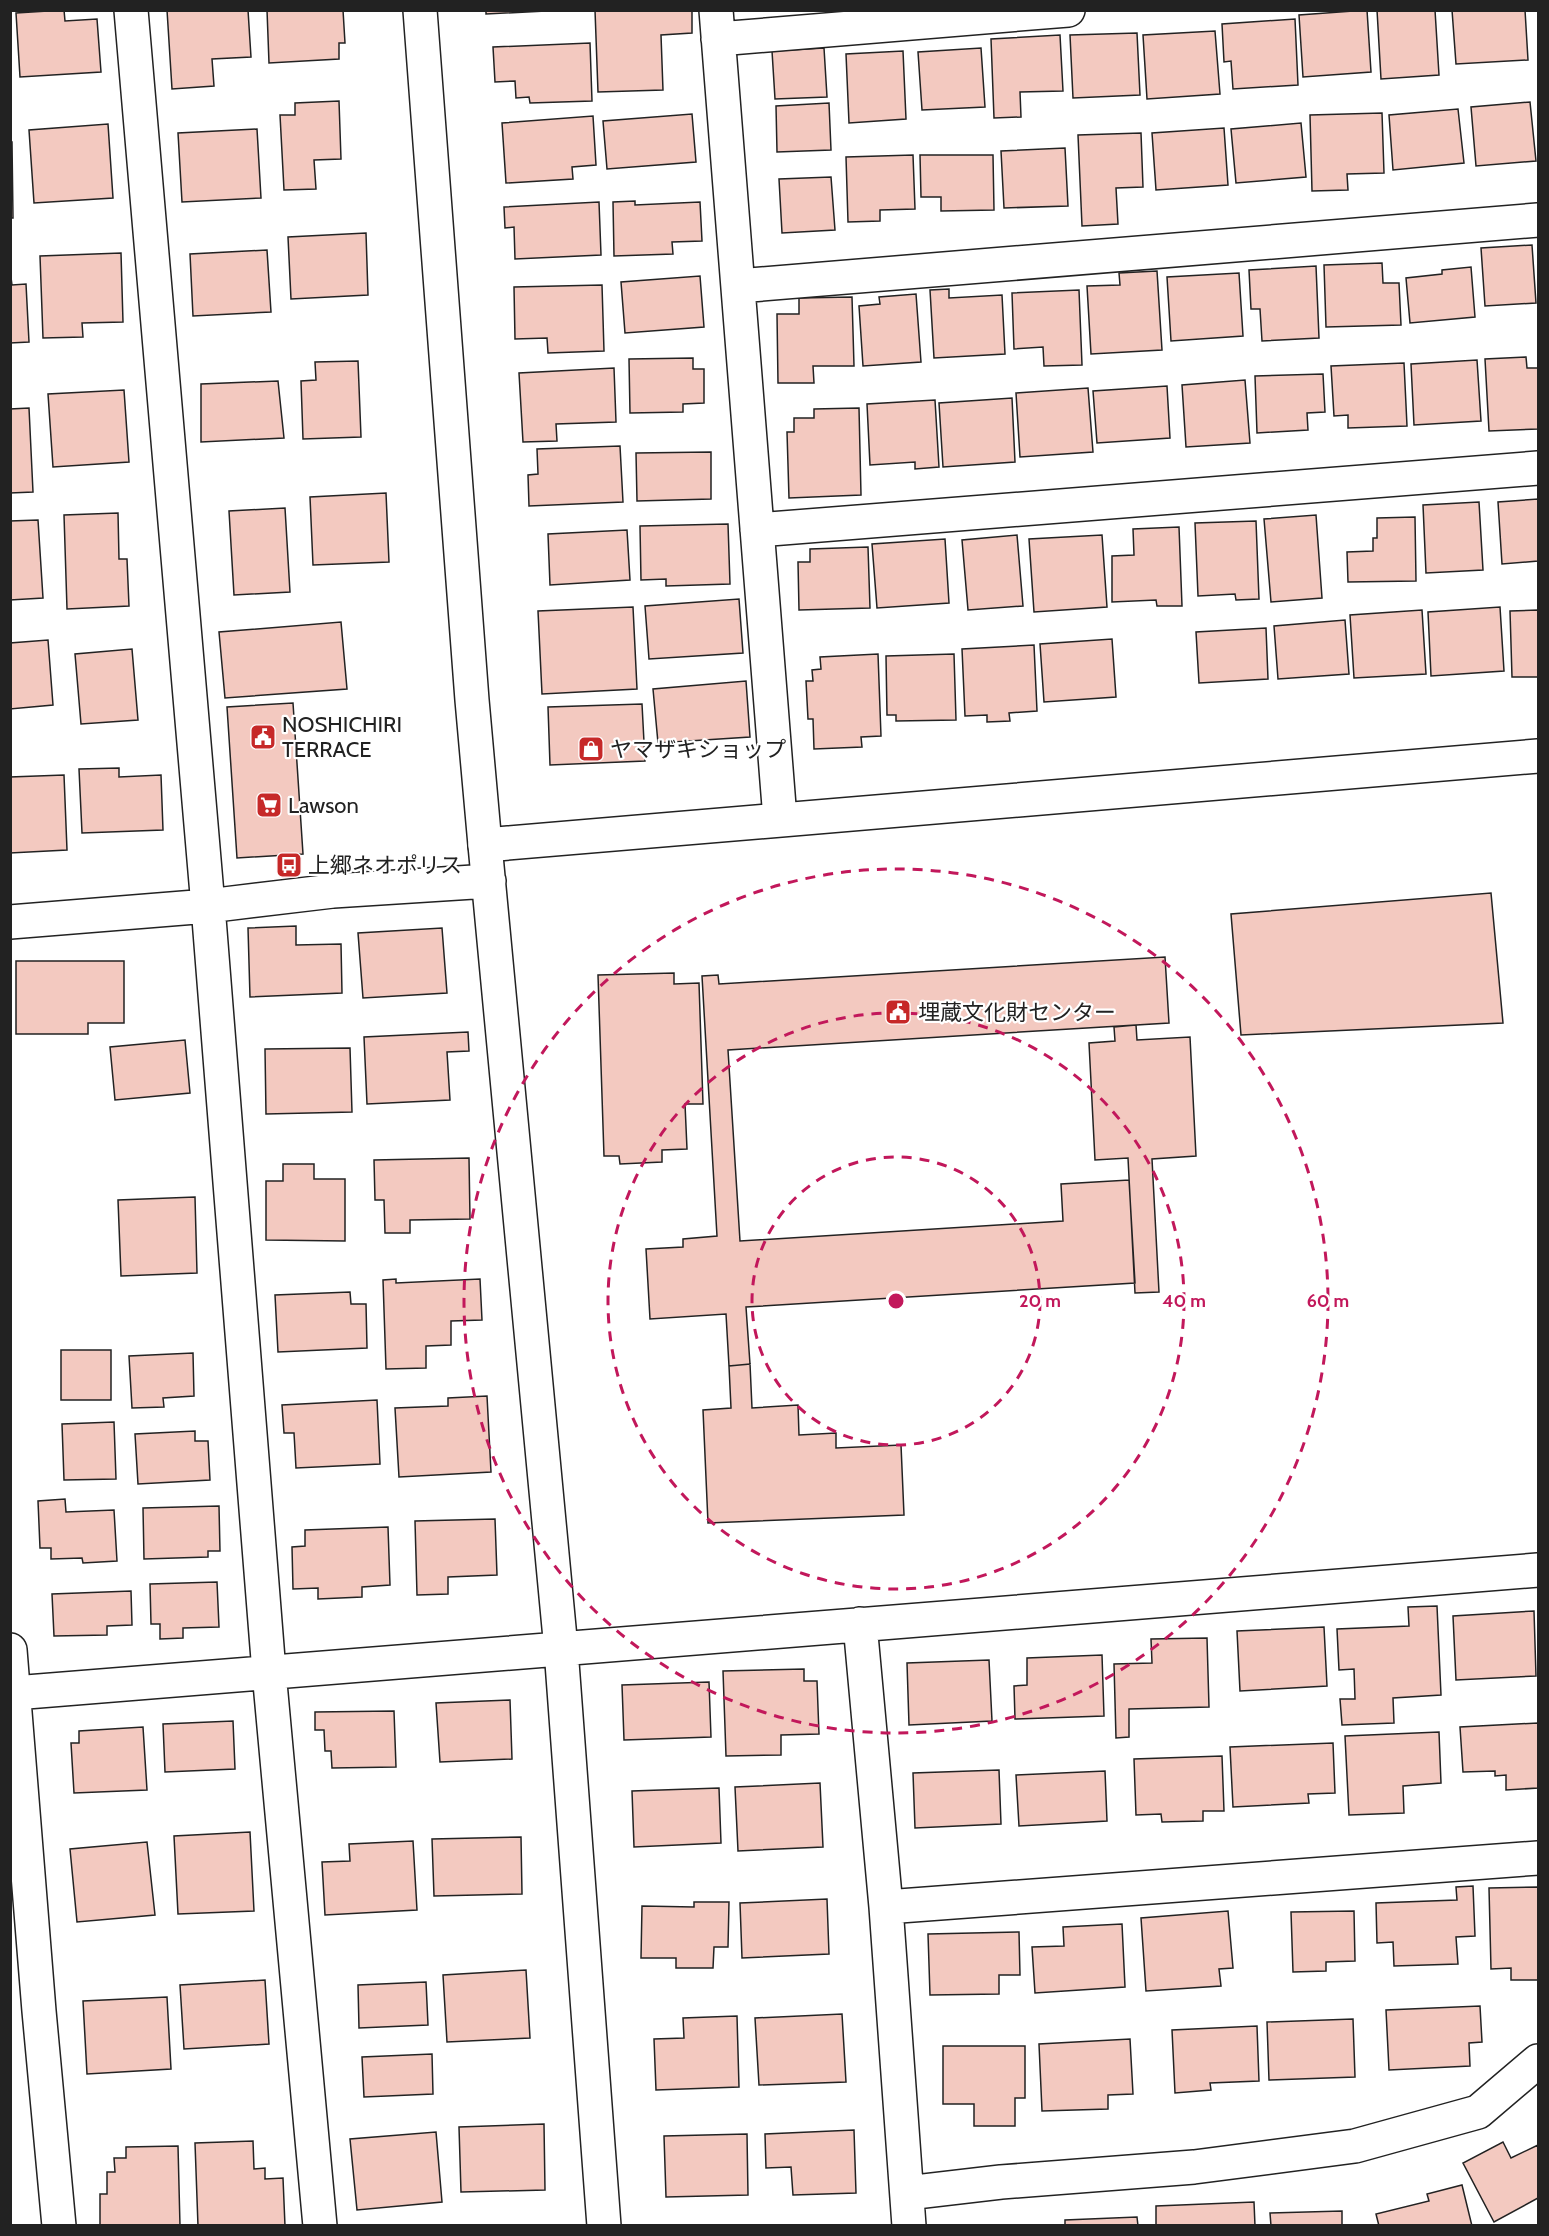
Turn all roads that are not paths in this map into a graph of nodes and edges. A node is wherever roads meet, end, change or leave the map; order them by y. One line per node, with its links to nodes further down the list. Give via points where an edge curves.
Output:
1 (131, 10): 13 (street)
2 (420, 10): 11 (street)
3 (1068, 10): 4 (street)
4 (717, 25): 6 (street)
5 (1539, 220): 6 (street)
6 (738, 286): 8 (street)
7 (1539, 468): 8 (street)
8 (757, 530): 10 (street)
9 (1539, 756): 10 (street)
10 (780, 819): 11 (street)
11 (485, 845): 12 (street)
12 (489, 881): 13 (street, via 333,891); 17 (street)
13 (208, 906): 14 (street); 19 (street)
14 (10, 922)
15 (1539, 1570): 16 (street)
16 (860, 1624): 17 (street); 22 (street)
17 (561, 1649): 19 (street); 27 (street)
18 (10, 1650): 20 (street)
19 (268, 1672): 20 (street); 26 (street)
20 (14, 1693): 25 (street)
21 (1539, 1858): 22 (street)
22 (886, 1907): 24 (street)
23 (1539, 2061): 24 (street, via 1478,2112 1356,2146 1194,2167)
24 (907, 2193): 28 (street)
25 (59, 2226)
26 (320, 2226)
27 (604, 2226)
28 (909, 2226)

